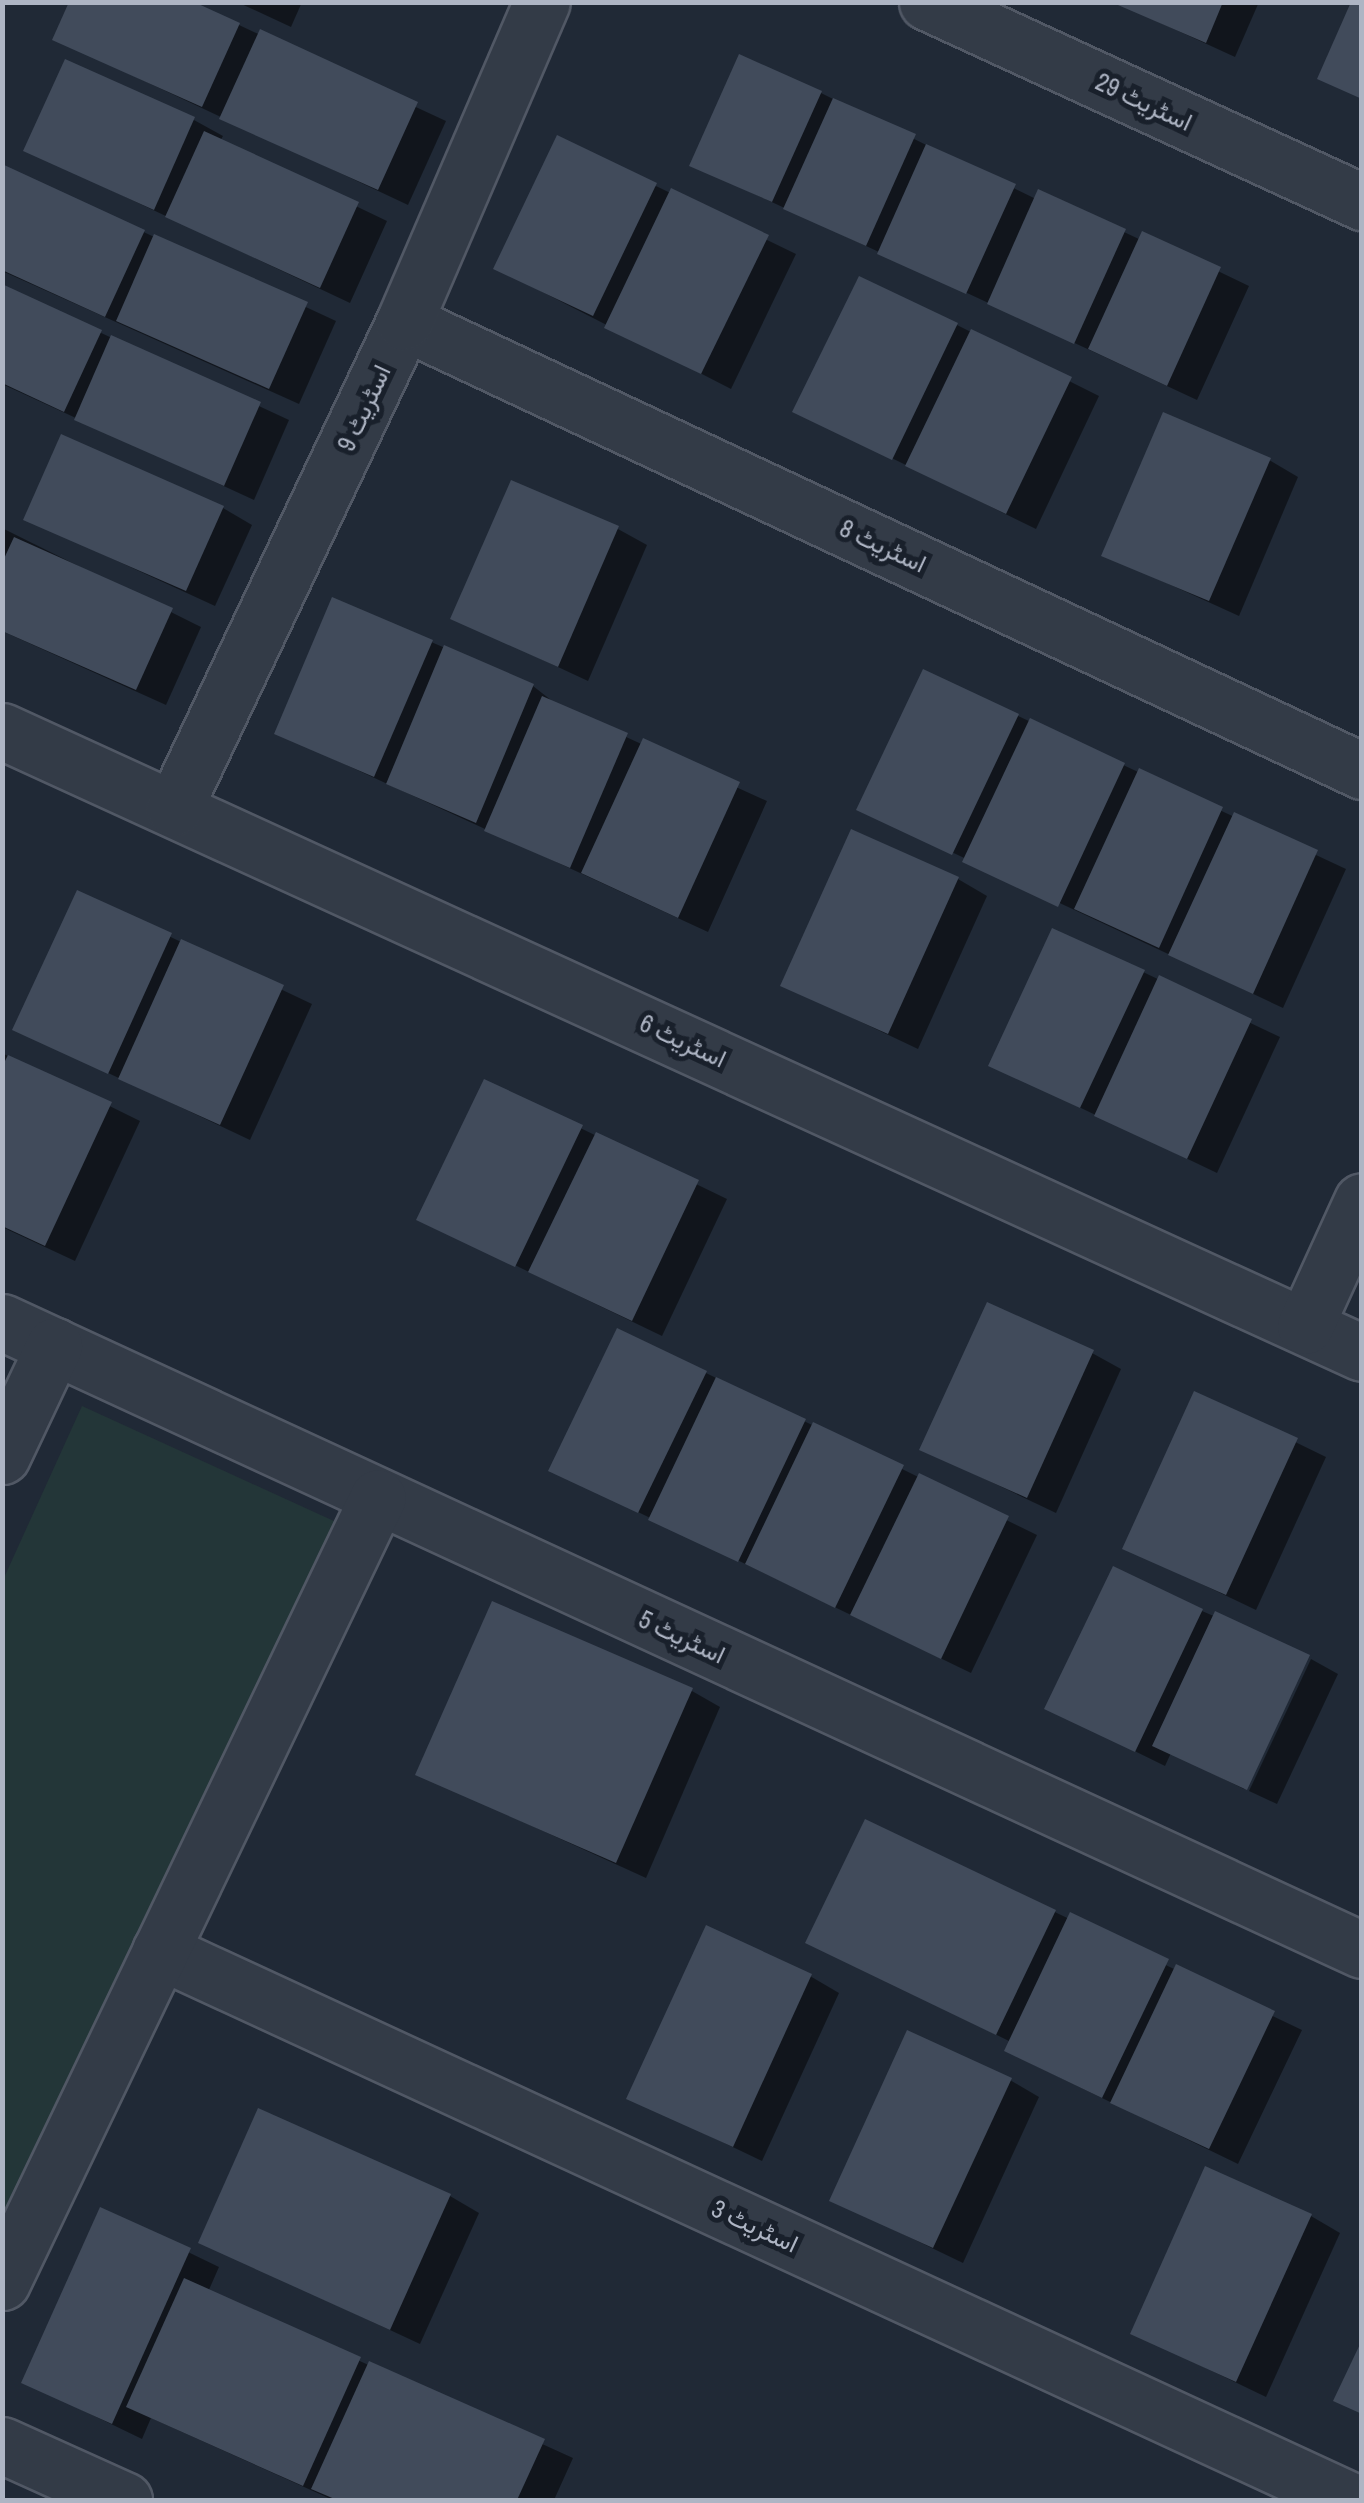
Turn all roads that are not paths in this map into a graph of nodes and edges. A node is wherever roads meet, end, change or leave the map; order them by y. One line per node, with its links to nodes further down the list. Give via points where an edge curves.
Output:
1 (542, 2): 4 (street, اسٹریٹ 9)
2 (927, 2): 3 (street, اسٹریٹ 29)
3 (1362, 202)
4 (404, 322): 6 (street, اسٹریٹ 8); 7 (street, اسٹریٹ 9)
5 (2, 731): 7 (street, اسٹریٹ 6)
6 (1362, 771)
7 (174, 808): 10 (street, اسٹریٹ 6)
8 (1362, 1201): 10 (street)
9 (2, 1322): 11 (street, اسٹریٹ 5)
10 (1306, 1326): 12 (street, اسٹریٹ 6)
11 (54, 1346): 13 (street); 14 (street, اسٹریٹ 5)
12 (1362, 1354)
13 (2, 1456)
14 (378, 1497): 15 (street, اسٹریٹ 5); 16 (street)
15 (1362, 1950)
16 (160, 1951): 17 (street); 20 (street, اسٹریٹ 3)
17 (2, 2282)
18 (2, 2445): 19 (street)
19 (124, 2500)
20 (1350, 2500)

